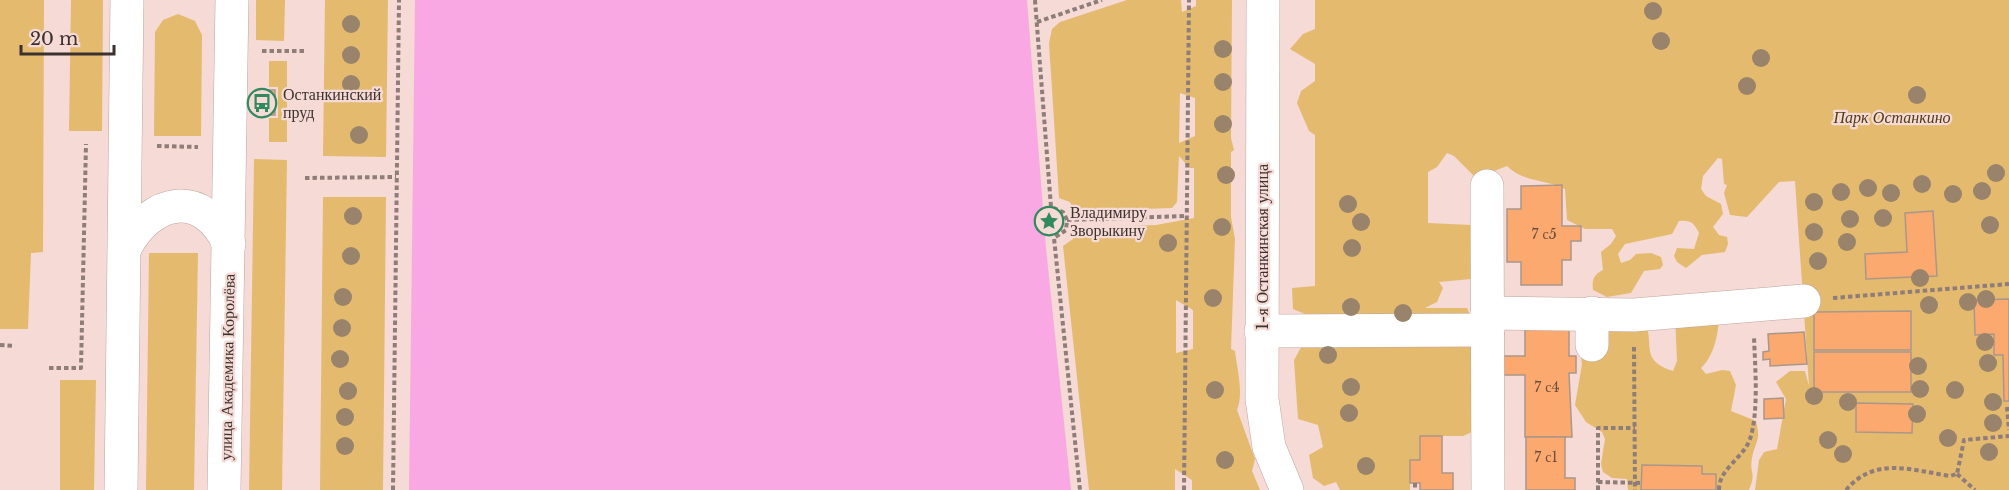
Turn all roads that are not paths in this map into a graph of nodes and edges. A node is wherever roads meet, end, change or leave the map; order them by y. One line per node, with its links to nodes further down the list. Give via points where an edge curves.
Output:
1 (127, 0): 6 (main road)
2 (232, 0): 5 (main road, улица Академика Королёва)
3 (1263, 0): 9 (main road, 1-я Останкинская улица)
4 (1487, 186): 8 (main road)
5 (229, 244): 6 (main road, via 207,215 176,206 148,216); 11 (main road, улица Академика Королёва)
6 (125, 248): 10 (main road)
7 (1803, 301): 8 (main road, via 1634,315 1592,329)
8 (1488, 322): 9 (main road); 13 (main road)
9 (1261, 331): 12 (main road, 1-я Останкинская улица, via 1264,424)
10 (121, 490)
11 (224, 490)
12 (1287, 490)
13 (1488, 490)

